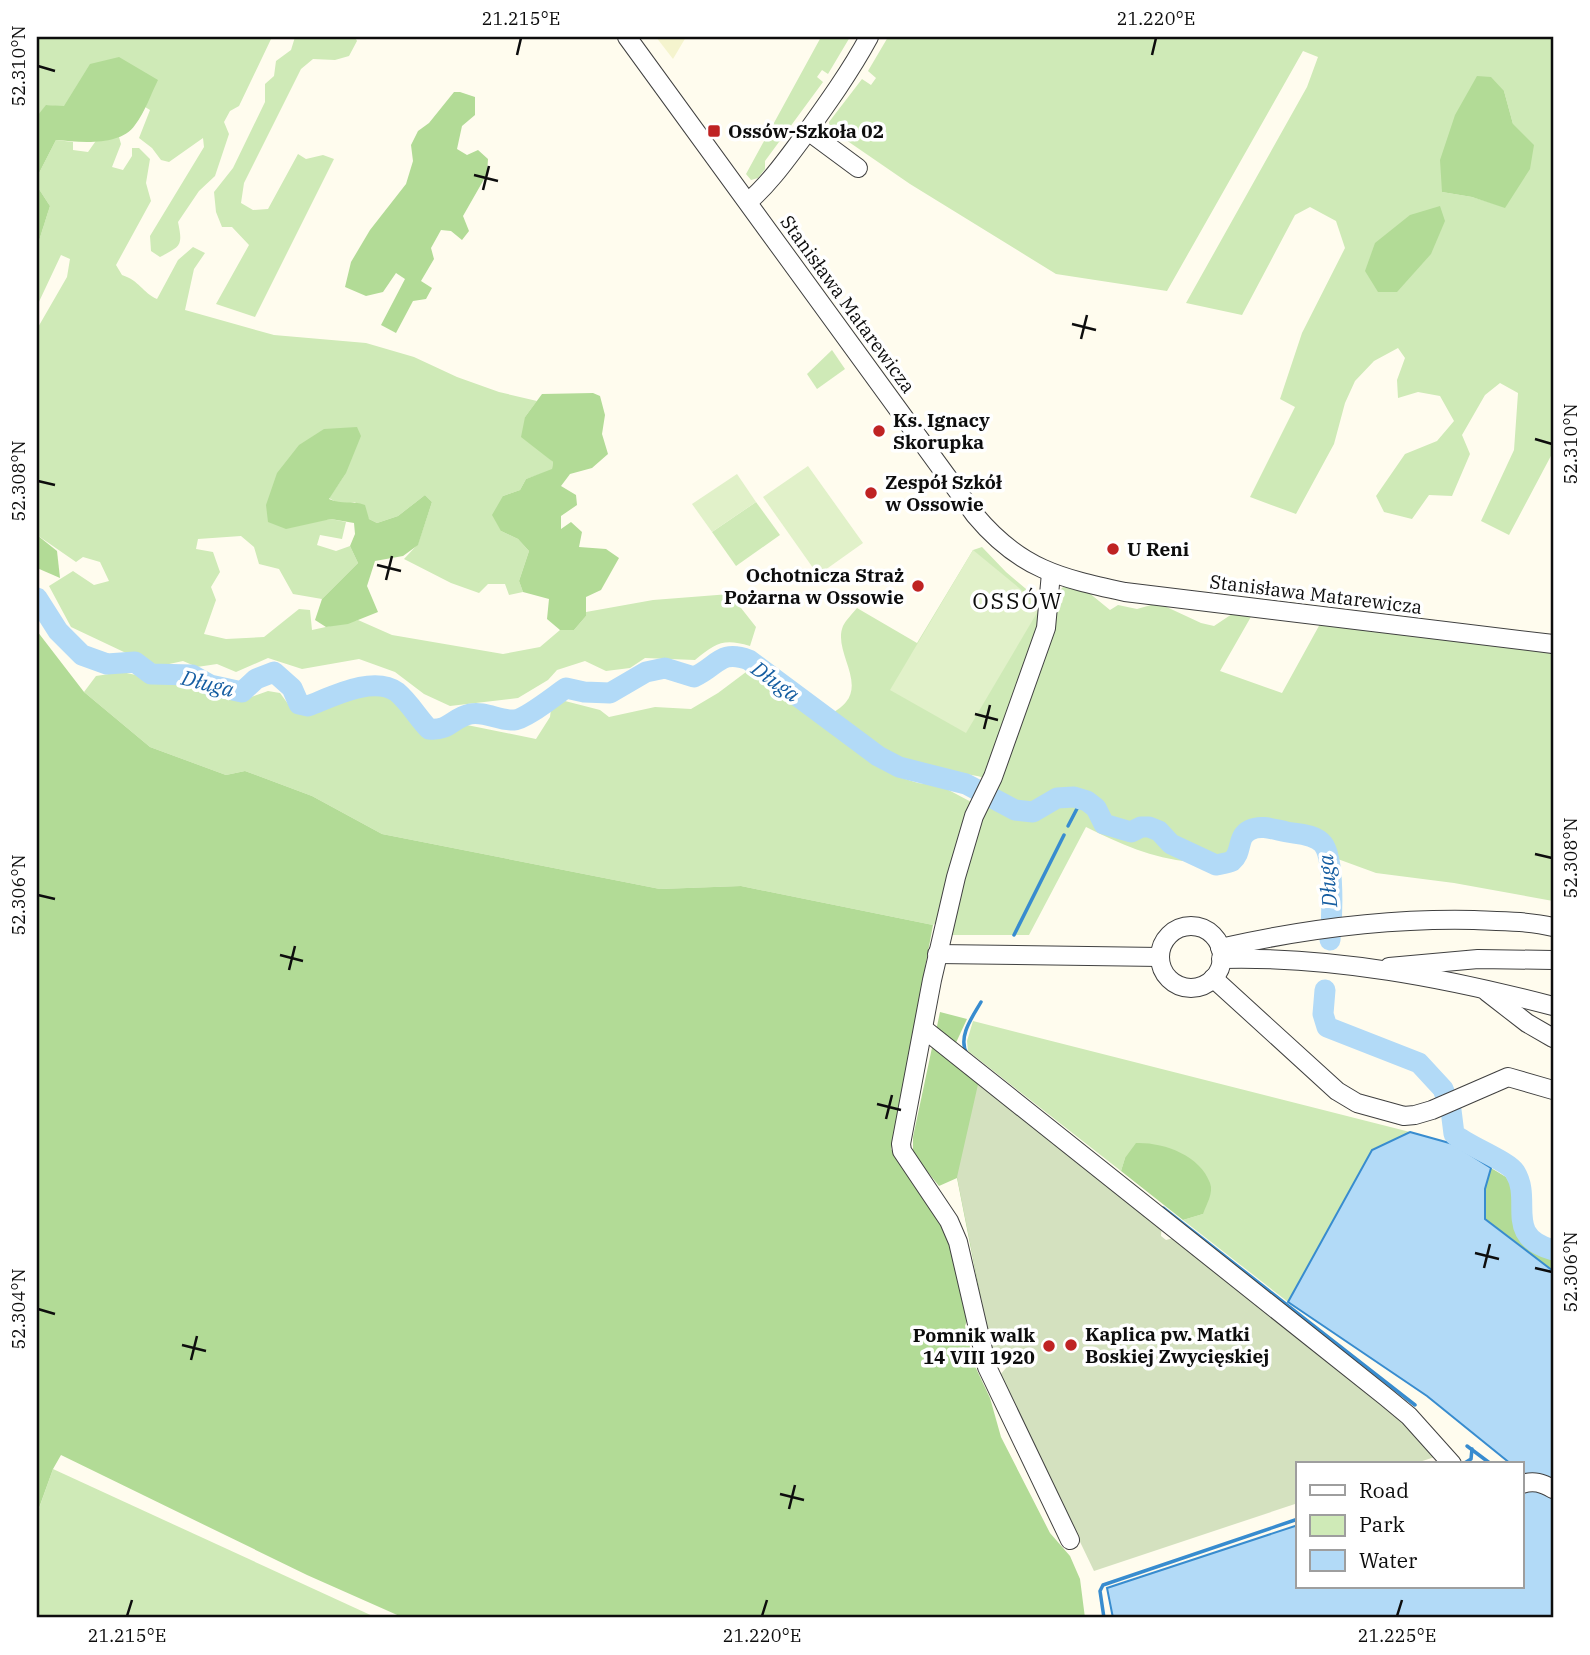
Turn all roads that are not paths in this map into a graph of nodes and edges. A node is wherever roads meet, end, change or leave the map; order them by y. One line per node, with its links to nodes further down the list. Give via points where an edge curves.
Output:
1 (627, 37): 5 (street, Stanisława Matarewicza)
2 (869, 37): 3 (street)
3 (808, 131): 4 (street); 5 (street, via 767,185)
4 (858, 167)
5 (748, 202): 6 (street, Stanisława Matarewicza, via 975,515 1007,549)
6 (1051, 573): 7 (street, Stanisława Matarewicza, via 1125,592); 9 (street, via 1046,628 993,777 974,816)
7 (1553, 644)
8 (1553, 927): 10 (street, via 1440,919 1349,925 1308,930)
9 (937, 954): 11 (street); 17 (street)
10 (1221, 954): 11 (street, via 1214,937 1186,927 1168,936); 13 (street); 14 (street)
11 (1160, 957): 14 (street, via 1164,974 1180,986 1200,987)
12 (1553, 960): 13 (street, via 1431,961)
13 (1372, 969): 15 (street)
14 (1213, 978): 19 (street, via 1347,1099 1404,1116 1432,1110 1508,1077)
15 (1485, 989): 16 (street); 18 (street)
16 (1553, 1006)
17 (923, 1029): 20 (street, via 1387,1397); 23 (street, via 902,1151 949,1221 987,1367)
18 (1553, 1038)
19 (1553, 1090)
20 (1450, 1462)
21 (1524, 1483): 22 (street, via 1542,1483)
22 (1553, 1489)
23 (1070, 1540)

